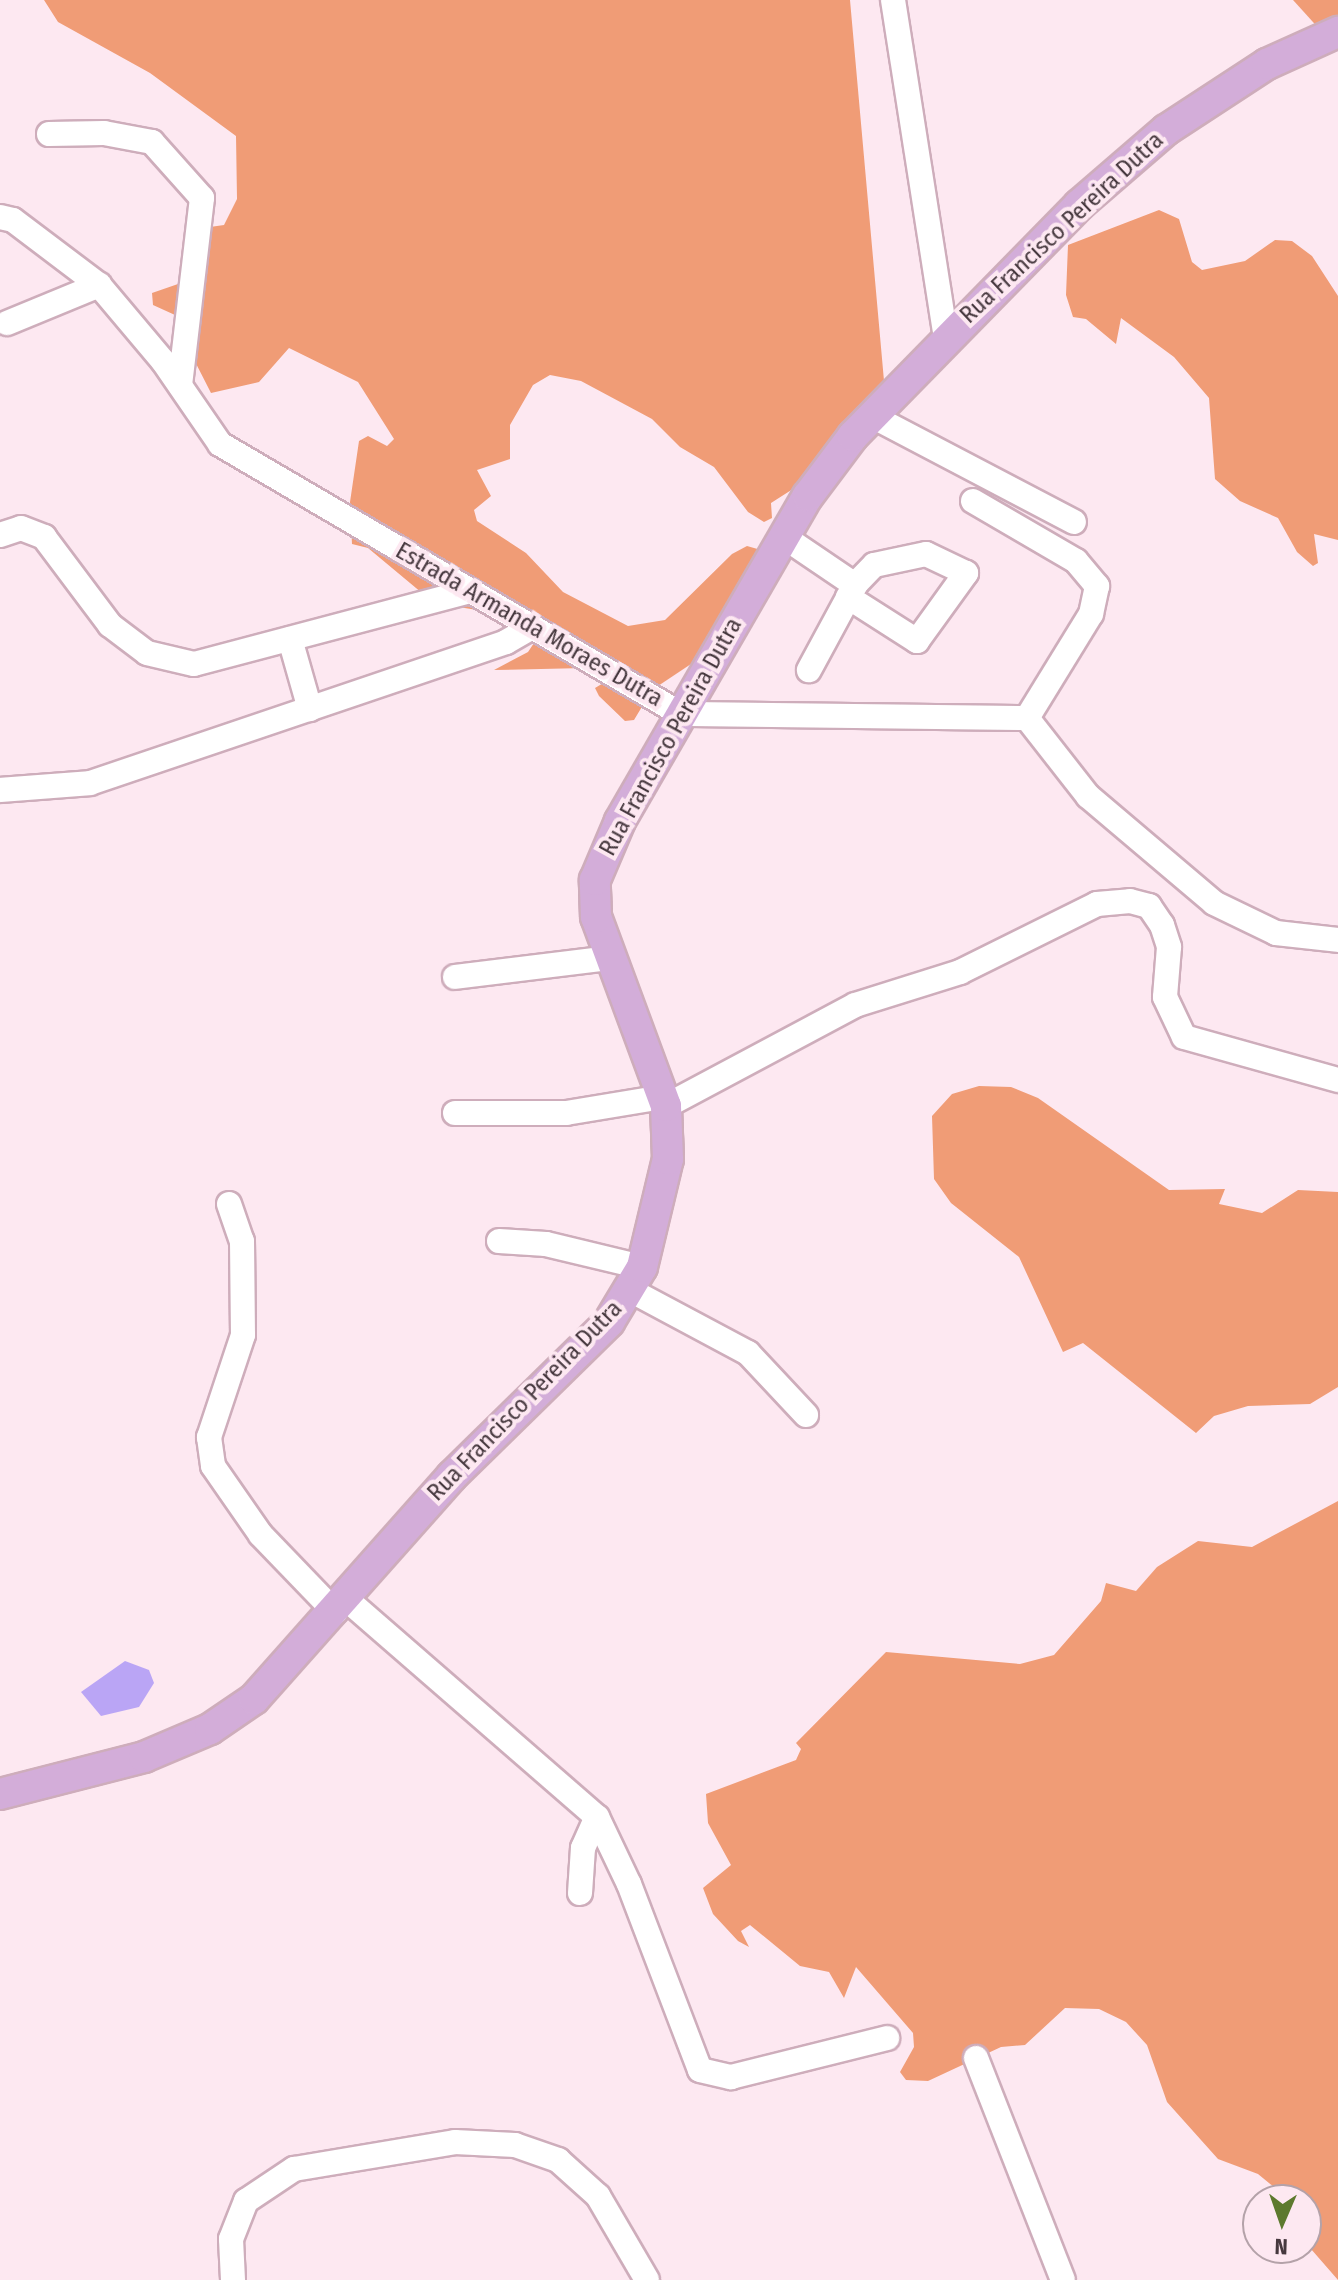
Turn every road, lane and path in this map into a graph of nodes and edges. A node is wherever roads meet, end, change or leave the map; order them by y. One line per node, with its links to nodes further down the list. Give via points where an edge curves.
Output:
1 (893, 0): 7 (street)
2 (1338, 32): 7 (main road, Rua Francisco Pereira Dutra, via 1267,64 1166,130 1079,205)
3 (49, 134): 8 (street, via 104,133 152,142 202,198)
4 (4, 223): 5 (street, Estrada Armanda Moraes Dutra)
5 (99, 285): 6 (street); 8 (street, Estrada Armanda Moraes Dutra)
6 (7, 323)
7 (946, 337): 9 (main road, Rua Francisco Pereira Dutra)
8 (180, 385): 14 (street, Estrada Armanda Moraes Dutra, via 220,444)
9 (872, 416): 11 (street); 13 (main road, Rua Francisco Pereira Dutra, via 828,466)
10 (973, 501): 20 (street, via 1076,561 1097,586 1091,614)
11 (1074, 522)
12 (0, 535): 16 (street, via 21,528 44,537 110,625 147,653 194,664)
13 (784, 537): 17 (street, via 852,591); 19 (main road, Rua Francisco Pereira Dutra)
14 (471, 591): 15 (street, Estrada Armanda Moraes Dutra); 16 (street)
15 (532, 627): 18 (street, via 506,642); 19 (street, Estrada Armanda Moraes Dutra)
16 (290, 639): 18 (street)
17 (809, 670)
18 (310, 709): 21 (street, via 90,783)
19 (681, 714): 20 (street, Estrada Armanda Moraes Dutra); 23 (main road, Rua Francisco Pereira Dutra, via 620,821 595,880 596,917)
20 (1027, 718): 22 (street, via 1088,796 1214,903 1276,933)
21 (0, 790)
22 (1338, 940)
23 (609, 958): 24 (street); 26 (main road, Rua Francisco Pereira Dutra)
24 (455, 977)
25 (1338, 1080): 26 (street, via 1184,1037 1167,1006 1169,947 1162,925 1149,906 1130,901 1097,904 960,972 855,1005)
26 (664, 1101): 27 (street, via 566,1113); 30 (main road, Rua Francisco Pereira Dutra, via 668,1159)
27 (455, 1113)
28 (229, 1204): 32 (street, via 242,1241 243,1335 209,1437 213,1466 261,1535)
29 (499, 1241): 30 (street, via 546,1244)
30 (636, 1279): 31 (street, via 748,1353); 32 (main road, Rua Francisco Pereira Dutra, via 609,1322 452,1476)
31 (806, 1415)
32 (340, 1605): 33 (main road, Rua Francisco Pereira Dutra, via 254,1699 210,1729 144,1757); 34 (street)
33 (0, 1794)
34 (597, 1817): 35 (street, via 583,1848); 36 (street, via 629,1884 700,2070 731,2077)
35 (580, 1893)
36 (887, 2038)
37 (976, 2058): 40 (street)
38 (233, 2280): 39 (street, via 231,2239 246,2201 294,2169 455,2142 515,2145 558,2160 598,2196)
39 (647, 2280)
40 (1063, 2280)

